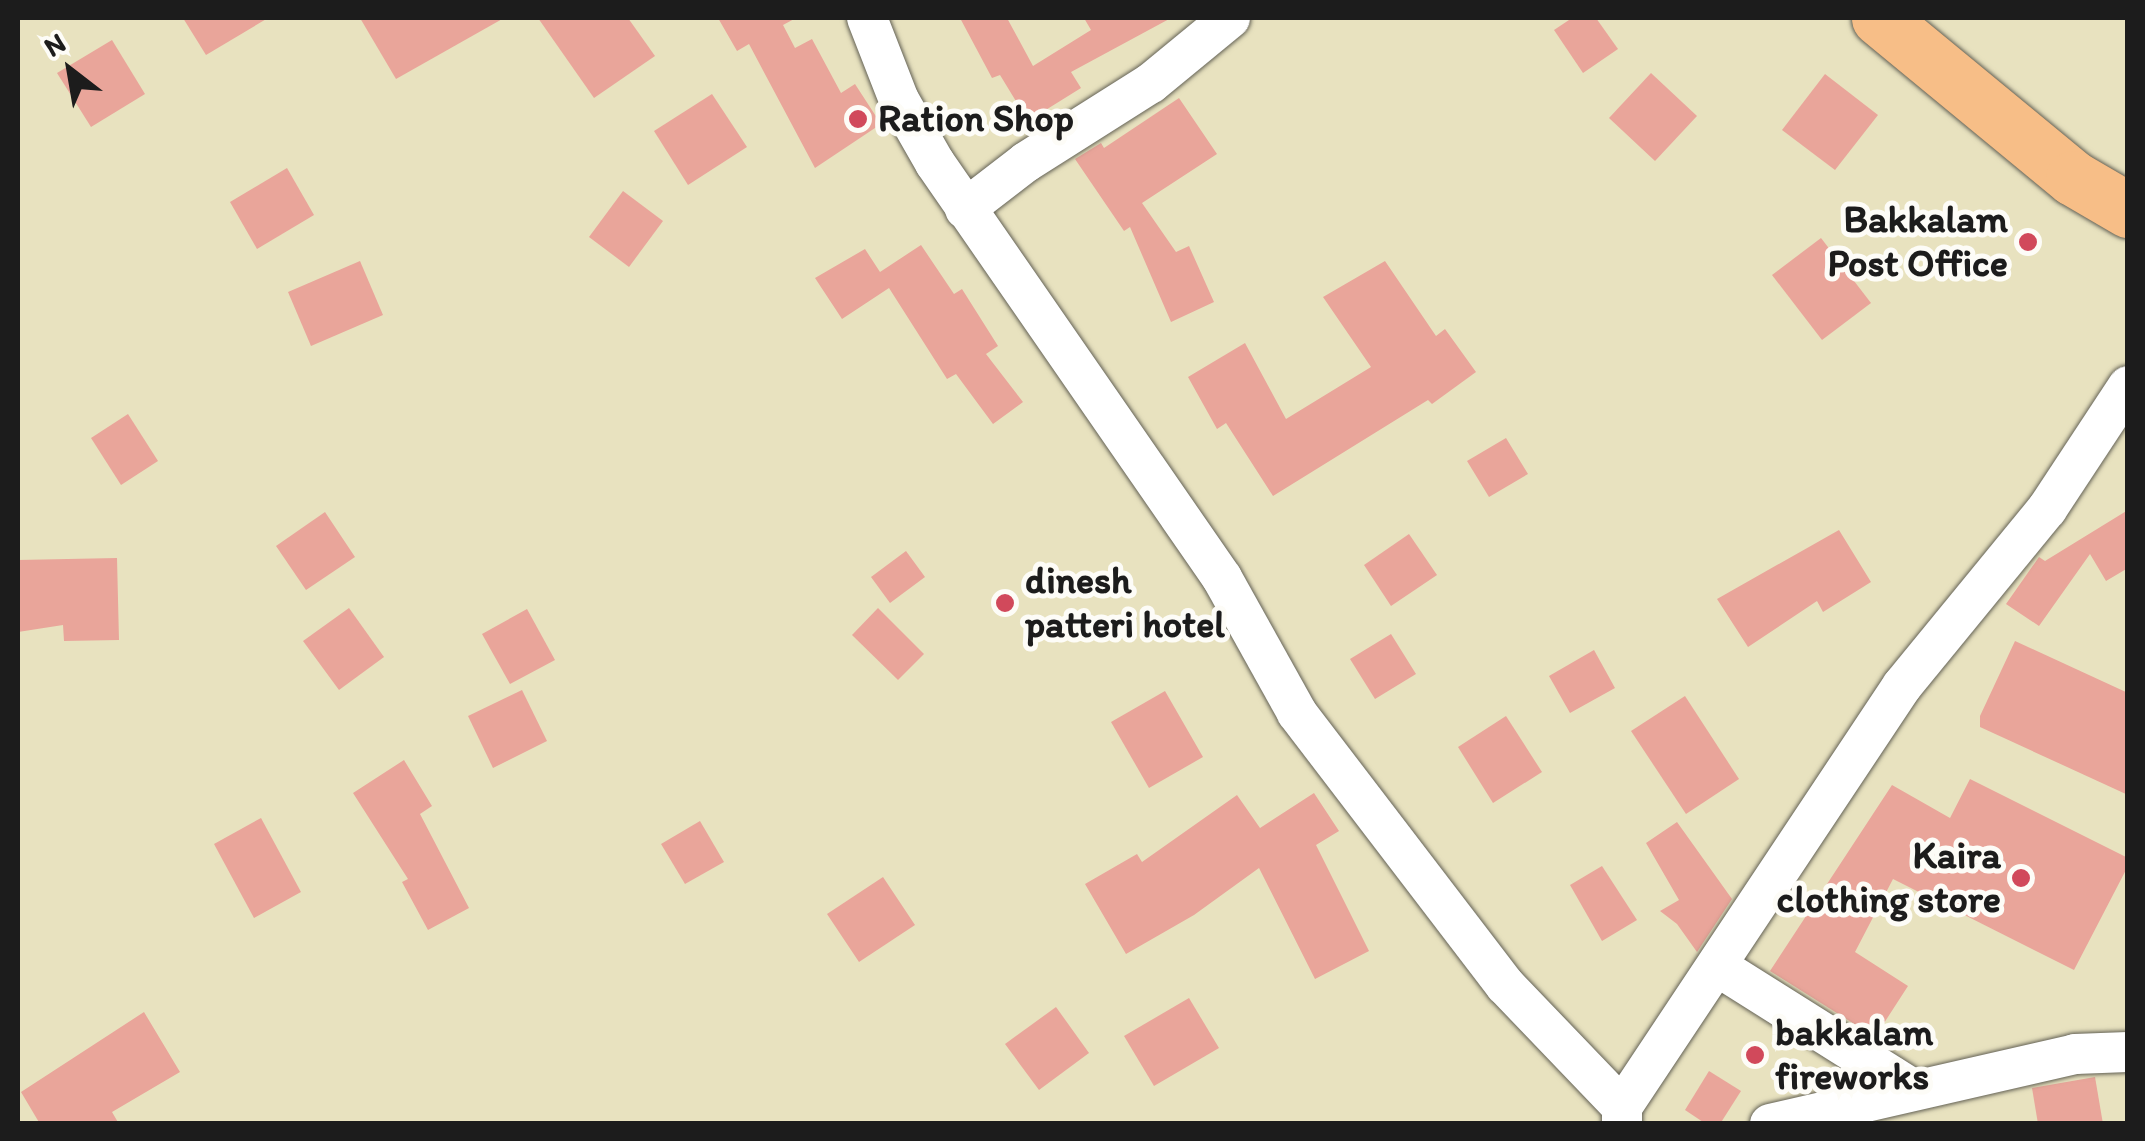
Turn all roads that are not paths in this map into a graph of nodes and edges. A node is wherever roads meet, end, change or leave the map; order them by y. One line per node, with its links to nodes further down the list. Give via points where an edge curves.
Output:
1 (867, 18): 4 (street, via 898,100)
2 (1230, 18): 4 (street, via 1151,83)
3 (1879, 18): 5 (highway, via 2073,178)
4 (965, 209): 10 (street, via 1222,578 1335,767 1506,985)
5 (2128, 210)
6 (2128, 386): 7 (street, via 2047,510 1902,686)
7 (1717, 966): 9 (street); 10 (street)
8 (2128, 1052): 9 (street, via 2075,1054)
9 (1911, 1088): 11 (street)
10 (1622, 1115)
11 (1770, 1124)

